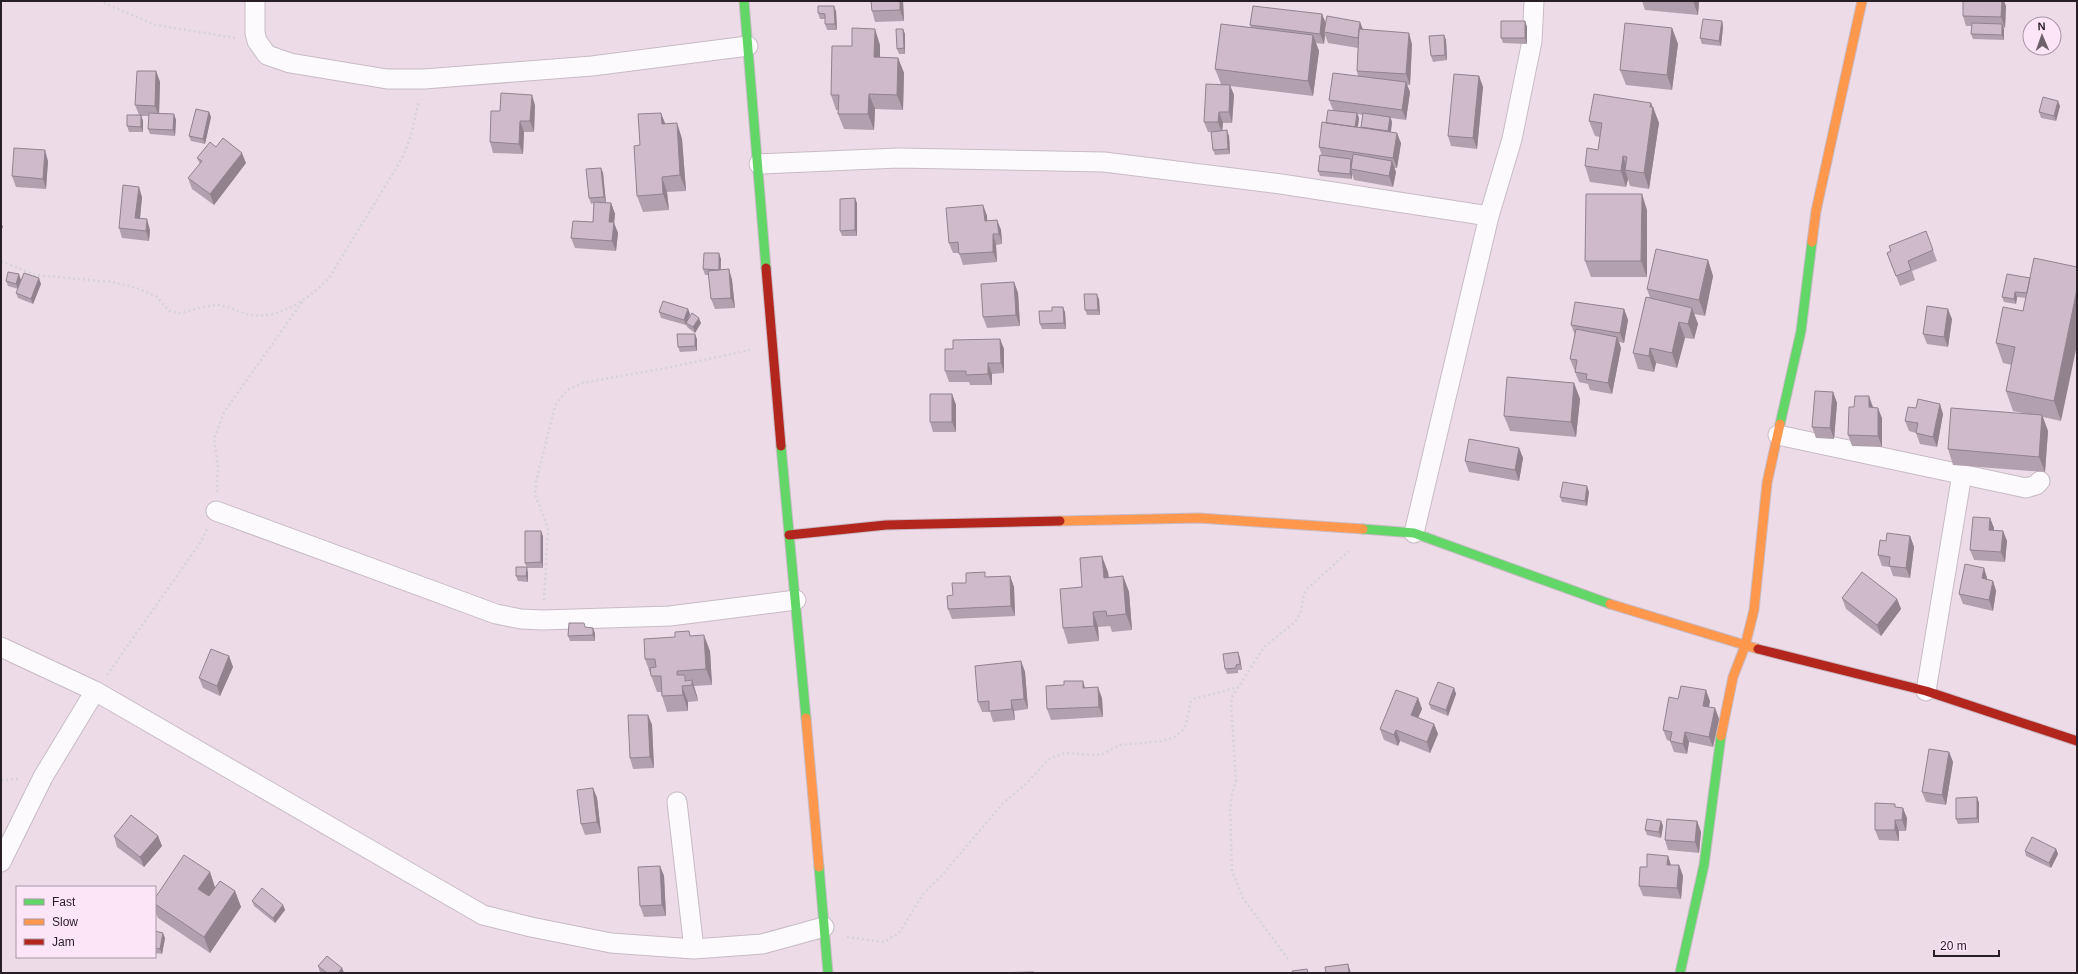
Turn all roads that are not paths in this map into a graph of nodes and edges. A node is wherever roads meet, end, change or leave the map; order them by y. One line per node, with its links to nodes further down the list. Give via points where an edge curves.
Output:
1 (255, 1): 5 (street, via 255,33 257,41 267,55 290,63 387,79 424,79 592,66)
2 (744, 1): 5 (street)
3 (1534, 1): 7 (street, via 1532,41 1513,131)
4 (1862, 1): 8 (street, via 1816,211 1801,331)
5 (748, 46): 6 (street)
6 (759, 164): 7 (street, via 898,158 1104,162 1281,184); 13 (street)
7 (1489, 216): 12 (street)
8 (1778, 435): 9 (street); 15 (street, via 1767,483 1754,610)
9 (1962, 474): 10 (street, via 2026,488); 17 (street)
10 (2040, 481)
11 (216, 511): 14 (street, via 496,614 521,619 670,616)
12 (1414, 533): 13 (street, via 1199,518 886,525); 15 (street, via 1599,601)
13 (789, 535): 14 (street)
14 (796, 600): 22 (street)
15 (1745, 646): 17 (street); 25 (street, via 1733,677 1721,734 1704,865)
16 (1, 647): 18 (street)
17 (1926, 691): 19 (street)
18 (95, 692): 21 (street, via 43,777); 23 (street, via 483,915 611,943)
19 (2077, 741)
20 (677, 802): 23 (street)
21 (1, 862)
22 (824, 930): 23 (street, via 762,944); 24 (street)
23 (694, 949)
24 (828, 973)
25 (1680, 973)

